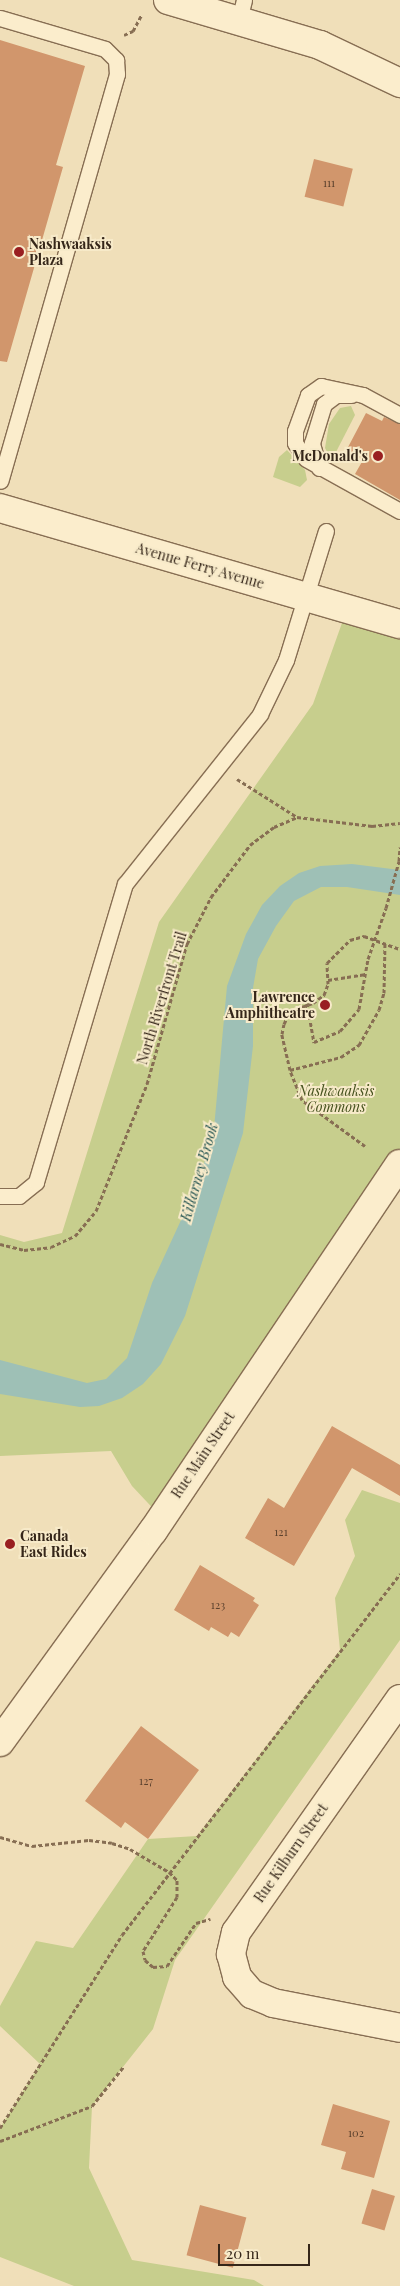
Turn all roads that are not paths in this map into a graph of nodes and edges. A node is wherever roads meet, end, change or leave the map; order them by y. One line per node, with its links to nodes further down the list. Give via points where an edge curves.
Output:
1 (157, 4): 2 (street)
2 (242, 10): 4 (street)
3 (0, 18): 6 (lane, via 105,49 116,60 117,74)
4 (400, 83)
5 (400, 415): 8 (lane, via 362,395 321,386 308,395 302,407 295,443 306,459)
6 (0, 481)
7 (0, 508): 10 (street, Avenue Ferry Avenue)
8 (400, 512)
9 (326, 531): 10 (lane)
10 (306, 596): 11 (street, Avenue Ferry Avenue); 13 (lane, via 286,660 260,714 125,884 36,1182 19,1196)
11 (400, 624)
12 (400, 1164): 15 (street, Rue Main Street, via 162,1518)
13 (0, 1196)
14 (400, 1699): 16 (street, Rue Kilburn Street, via 236,1932 231,1954 237,1977 252,1994 273,2003)
15 (0, 1742)
16 (400, 2028)

